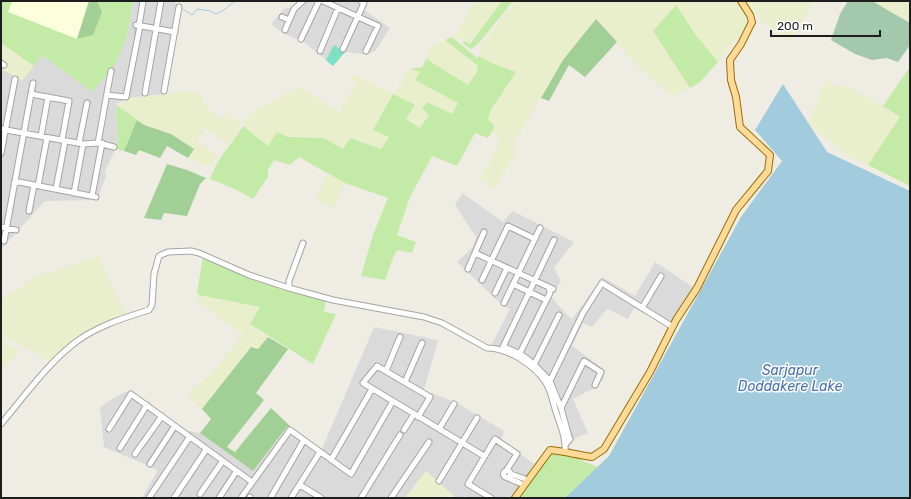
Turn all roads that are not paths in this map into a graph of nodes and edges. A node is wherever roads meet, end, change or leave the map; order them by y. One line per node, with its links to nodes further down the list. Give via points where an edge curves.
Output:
1 (143, 1): 13 (street)
2 (161, 1): 14 (street)
3 (303, 1): 12 (street, via 294,9)
4 (319, 1): 17 (street)
5 (324, 1): 9 (street)
6 (361, 1): 10 (street, via 364,3)
7 (741, 1): 68 (main road, via 752,22 730,60 731,80 740,127 770,155 768,171 736,210 697,288)
8 (179, 7): 16 (street)
9 (338, 8): 10 (street); 19 (street)
10 (358, 16): 18 (street); 20 (street, via 378,26)
11 (282, 17): 12 (street)
12 (289, 20): 15 (street)
13 (138, 26): 14 (street); 27 (street, via 126,97)
14 (156, 29): 16 (street); 25 (street)
15 (285, 30)
16 (175, 32): 24 (street)
17 (301, 39)
18 (344, 49)
19 (320, 51)
20 (366, 51)
21 (111, 71): 27 (street)
22 (15, 79): 30 (street)
23 (33, 83): 26 (street)
24 (164, 91)
25 (145, 93)
26 (31, 94): 28 (street); 31 (street)
27 (107, 95): 35 (street)
28 (48, 97): 32 (street); 34 (street, via 69,101)
29 (87, 103): 36 (street)
30 (3, 130): 31 (street); 38 (street)
31 (24, 133): 32 (street); 39 (street)
32 (41, 136): 33 (street)
33 (48, 138): 34 (street); 40 (street)
34 (64, 141): 36 (street); 41 (street)
35 (100, 143): 36 (street); 37 (street); 42 (street, via 94,196)
36 (81, 144): 42 (street)
37 (114, 147)
38 (1, 153)
39 (14, 184): 40 (street, via 19,182); 44 (street)
40 (36, 186): 41 (street); 43 (street)
41 (56, 189): 42 (street)
42 (74, 193)
43 (29, 211)
44 (4, 227): 46 (street); 50 (street)
45 (540, 228): 48 (street)
46 (16, 230)
47 (484, 232): 52 (street)
48 (535, 239): 53 (street, via 508,226); 56 (street)
49 (554, 240): 59 (street)
50 (4, 241)
51 (303, 243): 61 (street, via 289,281)
52 (475, 254): 53 (street); 55 (street)
53 (491, 261): 54 (street); 58 (street)
54 (507, 268): 56 (street); 63 (street)
55 (468, 269)
56 (518, 273): 59 (street); 60 (street)
57 (661, 276): 66 (street)
58 (482, 280)
59 (534, 280): 62 (street); 64 (street, via 551,288)
60 (513, 284): 62 (street); 65 (street)
61 (289, 288): 85 (street, via 191,251 163,253 159,256 155,268 152,305 149,310 122,318 73,344 53,363); 96 (street, via 359,306 424,317 442,323 487,348 512,354 535,370 546,382)
62 (529, 291): 64 (street); 71 (street, via 503,347)
63 (495, 293)
64 (546, 300): 71 (street)
65 (504, 303)
66 (642, 308): 68 (street); 74 (street, via 602,283 583,313)
67 (559, 315): 72 (street)
68 (673, 327): 96 (main road, via 650,372 604,449 592,457 578,455)
69 (400, 337): 73 (street)
70 (422, 343): 75 (street)
71 (520, 353): 72 (street)
72 (534, 365): 74 (street)
73 (386, 371): 75 (street); 77 (street, via 377,366 363,383)
74 (550, 381): 81 (street)
75 (405, 382): 82 (street, via 430,397)
76 (595, 385): 81 (street, via 601,372 584,362)
77 (372, 389): 78 (street); 101 (street)
78 (393, 402): 82 (street); 101 (street, via 351,474)
79 (454, 404): 88 (street)
80 (147, 405): 83 (street); 87 (street, via 131,394); 95 (street)
81 (561, 408): 96 (street, via 570,439)
82 (416, 415): 88 (street); 89 (street)
83 (162, 416): 86 (street); 99 (street)
84 (477, 418): 94 (street)
85 (1, 424)
86 (174, 427): 91 (street); 103 (street)
87 (109, 429)
88 (439, 429): 94 (street)
89 (404, 430)
90 (400, 435): 117 (street)
91 (189, 438): 97 (street); 111 (street)
92 (304, 440): 98 (street); 106 (street, via 290,430); 110 (street)
93 (429, 442): 118 (street)
94 (462, 444): 100 (street); 105 (street)
95 (120, 448)
96 (565, 448): 107 (main road, via 550,450)
97 (206, 450): 102 (street); 112 (street)
98 (320, 452): 101 (street); 108 (street)
99 (135, 454)
100 (484, 456): 107 (street, via 495,440 517,454 508,474); 119 (street, via 466,487)
101 (331, 460)
102 (222, 462): 104 (street); 109 (street)
103 (150, 464)
104 (236, 472): 106 (street); 113 (street)
105 (439, 481)
106 (252, 482): 114 (street)
107 (526, 482): 120 (main road)
108 (300, 485): 115 (street); 116 (street)
109 (200, 494)
110 (270, 497)
111 (149, 498)
112 (174, 498)
113 (219, 498)
114 (241, 498)
115 (291, 498)
116 (321, 498)
117 (361, 498)
118 (391, 498)
119 (491, 498)
120 (515, 498)

